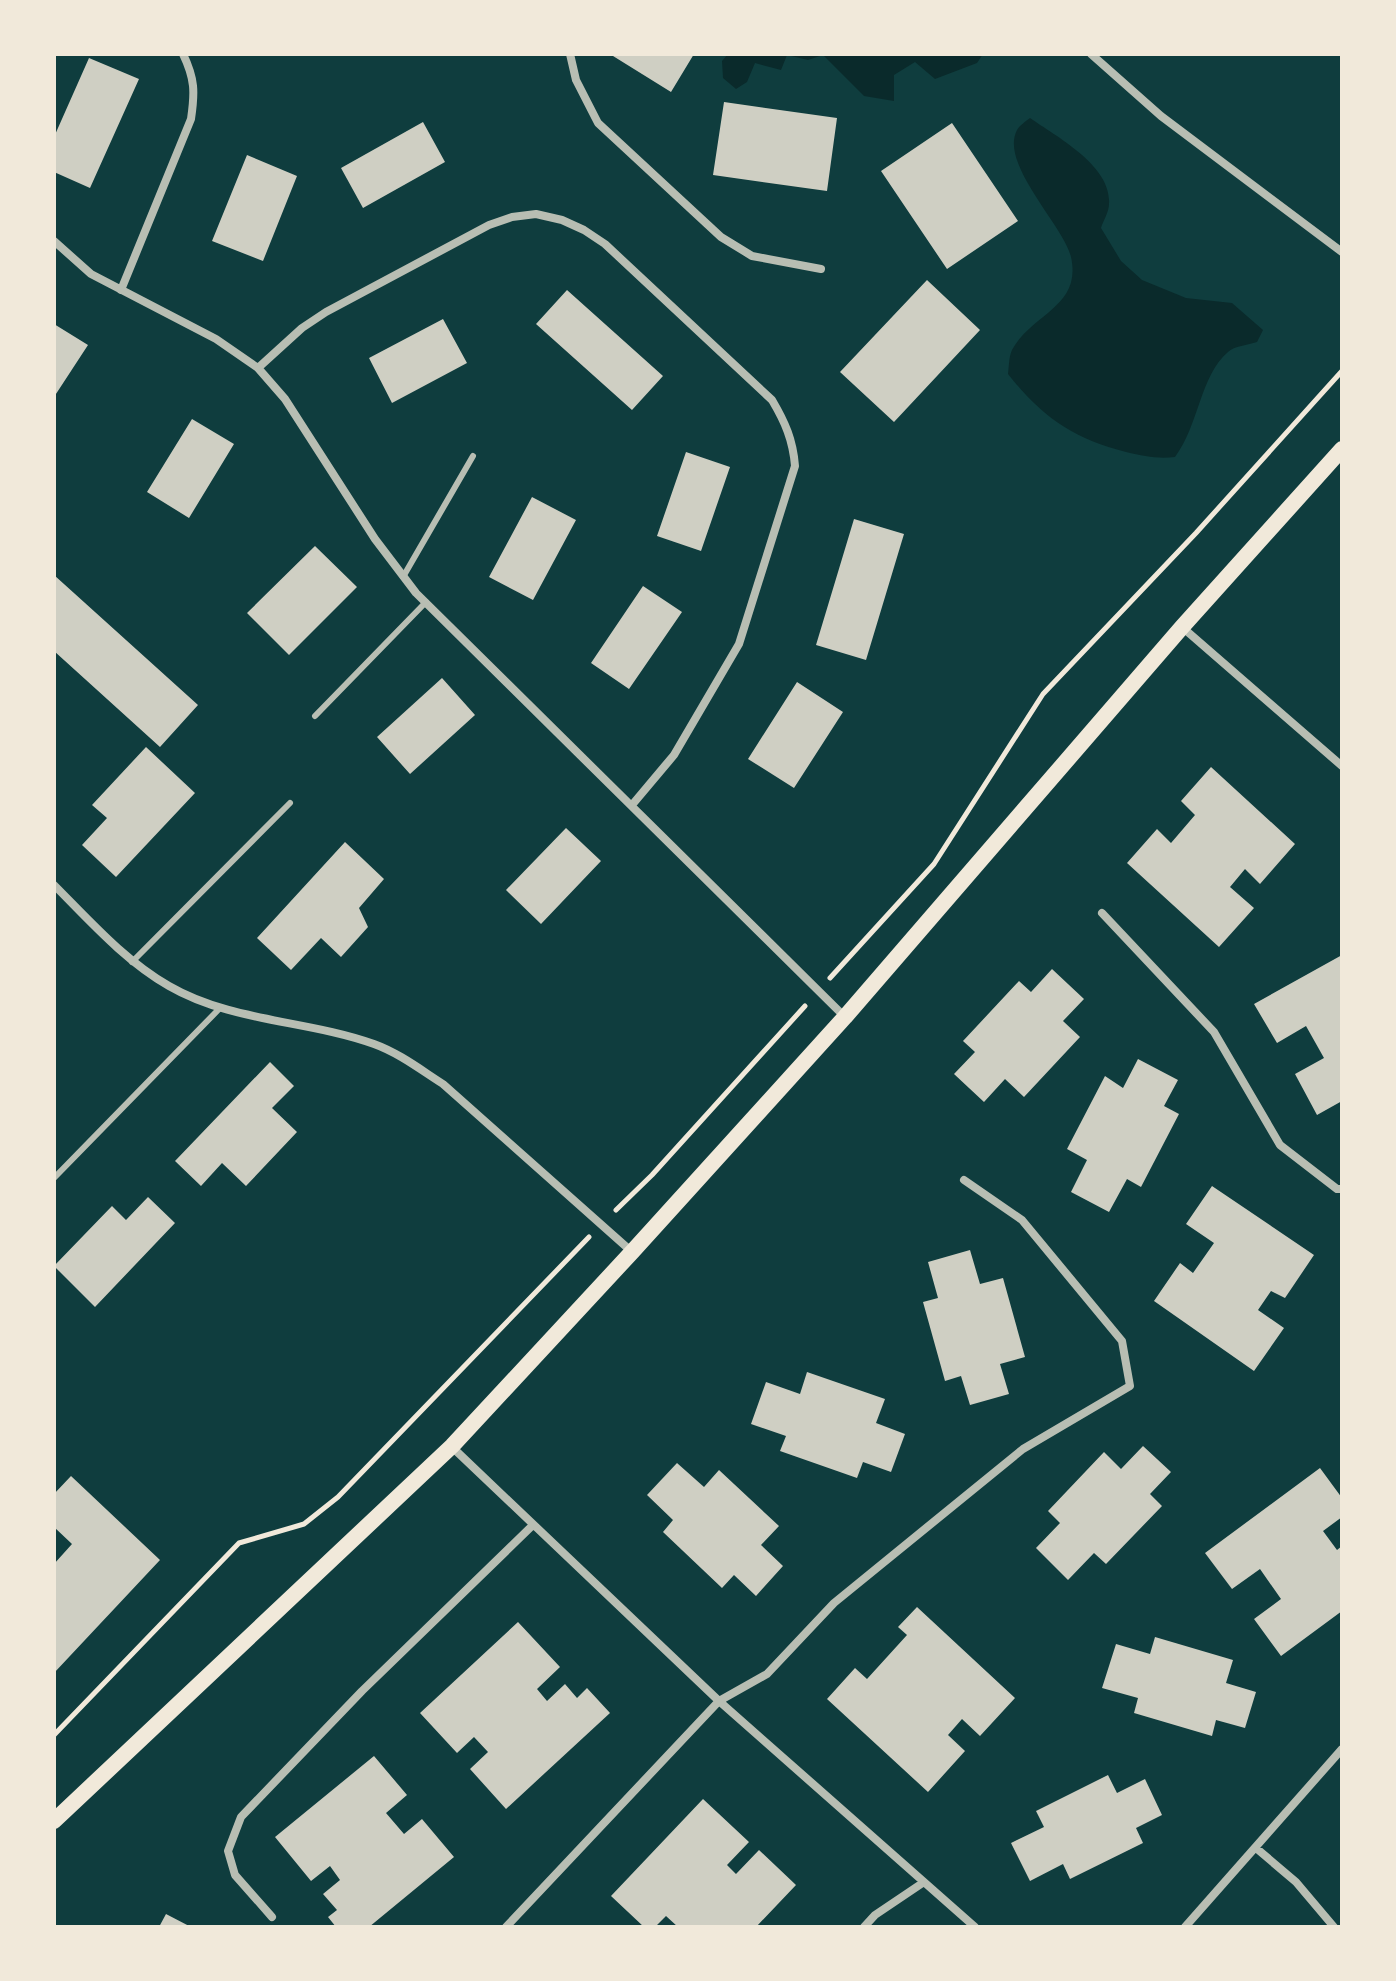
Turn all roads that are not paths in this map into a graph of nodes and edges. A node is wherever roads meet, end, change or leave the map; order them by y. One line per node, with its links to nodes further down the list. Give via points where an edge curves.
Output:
1 (183, 54): 7 (street, via 193,79 191,119)
2 (570, 54): 6 (street, via 576,80 598,123 721,237 752,256)
3 (1091, 54): 5 (street, via 1161,116)
4 (54, 241): 7 (street, via 91,274)
5 (1342, 252)
6 (821, 269)
7 (121, 290): 8 (street, via 216,339)
8 (258, 368): 11 (street, via 285,399); 17 (street, via 326,312 489,225 536,214 562,220 605,244 772,400 790,434 795,466 739,644 674,755)
9 (1342, 449): 13 (main road)
10 (473, 456): 11 (lane)
11 (403, 577): 12 (street)
12 (426, 602): 14 (lane); 17 (street)
13 (1182, 627): 15 (street); 22 (main road)
14 (315, 716)
15 (1342, 766)
16 (290, 803): 20 (lane)
17 (632, 805): 22 (street)
18 (54, 885): 20 (street)
19 (1102, 913): 25 (street, via 1214,1032 1280,1145)
20 (132, 962): 21 (street, via 171,987)
21 (220, 1008): 23 (lane); 26 (street, via 338,1033 409,1062 443,1084)
22 (845, 1017): 26 (main road)
23 (54, 1178)
24 (964, 1180): 29 (street, via 1022,1220 1122,1341 1130,1386 1023,1449 834,1603 767,1674)
25 (1342, 1189)
26 (632, 1252): 27 (main road)
27 (452, 1446): 28 (street); 31 (main road)
28 (533, 1525): 29 (street); 34 (street, via 241,1817 228,1851 231,1863 235,1875)
29 (719, 1701): 33 (street); 35 (street)
30 (1342, 1749): 32 (street)
31 (54, 1821)
32 (1256, 1848): 38 (street); 39 (street, via 1296,1882)
33 (924, 1882): 36 (street); 37 (street)
34 (272, 1917)
35 (506, 1927)
36 (864, 1927)
37 (975, 1927)
38 (1185, 1927)
39 (1334, 1927)

